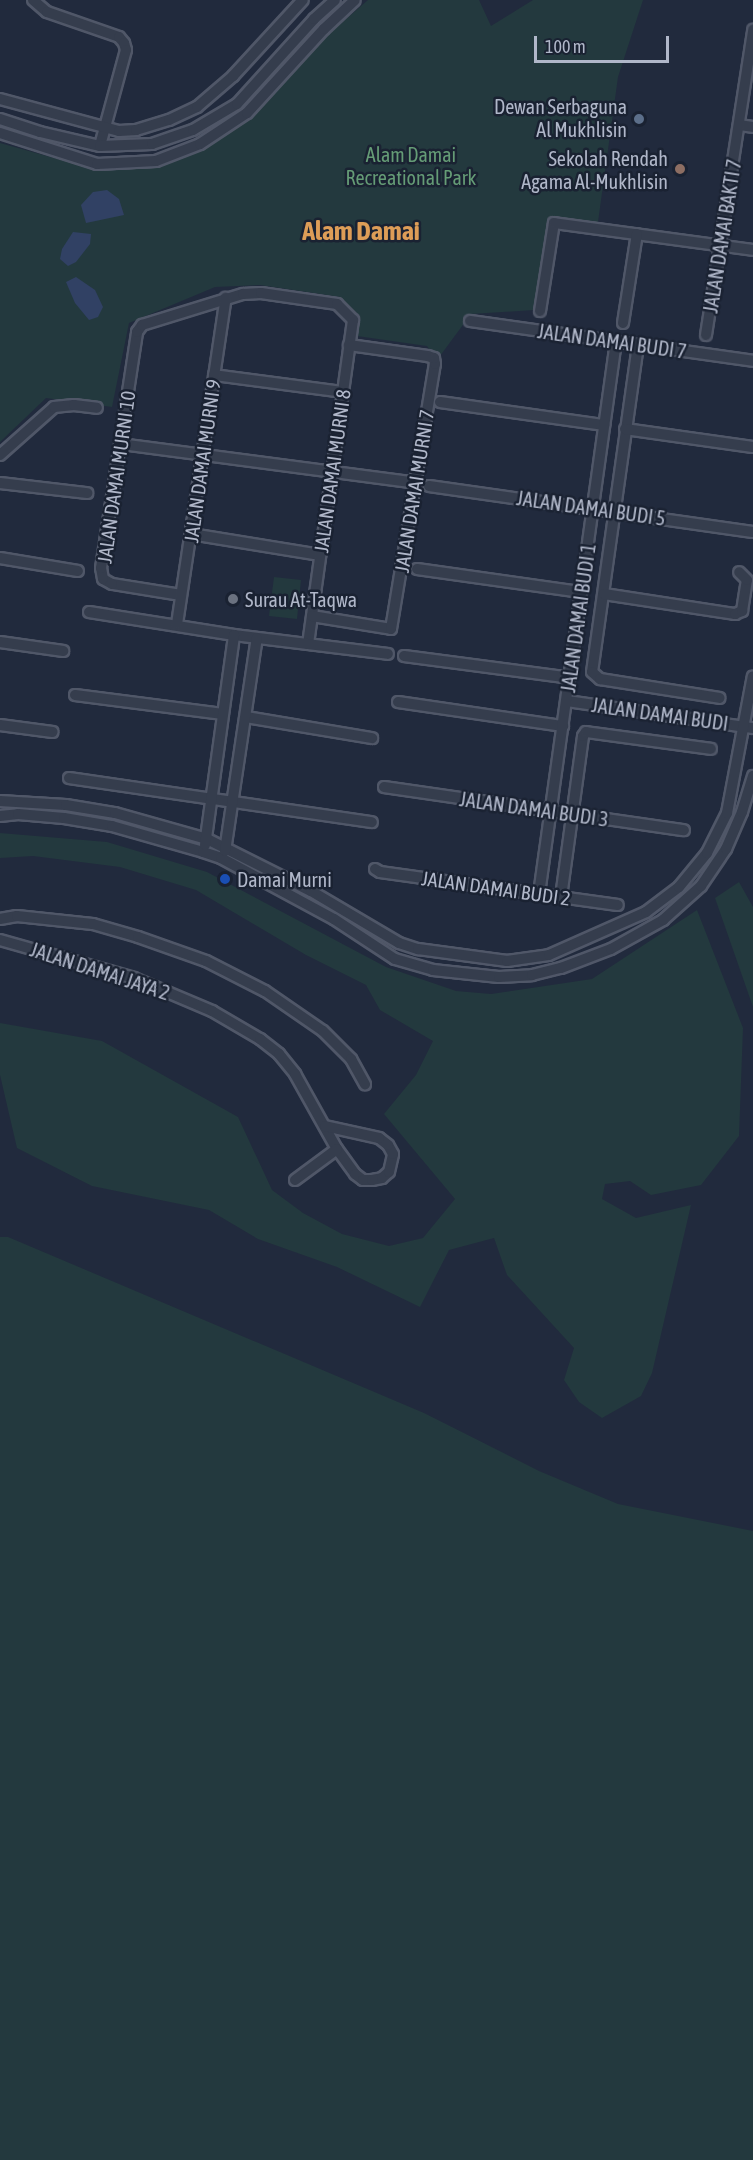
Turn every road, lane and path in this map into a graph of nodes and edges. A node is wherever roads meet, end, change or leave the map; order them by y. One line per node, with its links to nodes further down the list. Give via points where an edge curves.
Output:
1 (33, 0): 10 (street, via 47,12 119,37 124,43 126,50)
2 (303, 0): 10 (street, via 233,76 197,107 136,130)
3 (335, 0): 12 (street, via 237,104 193,130 152,144)
4 (355, 0): 11 (street, via 247,113 200,144 156,161 98,164)
5 (752, 38): 8 (street, JALAN DAMAI BAKTI 7)
6 (0, 99): 10 (street)
7 (0, 119): 12 (street)
8 (739, 125): 9 (street); 14 (street, JALAN DAMAI BAKTI 7)
9 (753, 127)
10 (103, 128): 12 (street)
11 (0, 133)
12 (100, 146)
13 (637, 234): 14 (street); 17 (street, via 554,223); 19 (street)
14 (720, 246): 15 (street); 20 (street, JALAN DAMAI BAKTI 7)
15 (753, 250)
16 (226, 298): 22 (street, JALAN DAMAI MURNI 8, via 261,293 337,303 353,320); 25 (street, JALAN DAMAI MURNI 9); 31 (street, JALAN DAMAI MURNI 10, via 142,325 137,332)
17 (540, 311)
18 (470, 321): 21 (street, JALAN DAMAI BUDI 7)
19 (623, 323)
20 (706, 335)
21 (616, 341): 23 (street, JALAN DAMAI BUDI 7); 29 (street, JALAN DAMAI BUDI 1)
22 (349, 345): 26 (street, JALAN DAMAI MURNI 8); 37 (street, JALAN DAMAI MURNI 7, via 434,358)
23 (638, 345): 24 (street, JALAN DAMAI BUDI 7); 30 (street)
24 (753, 361)
25 (214, 375): 26 (street); 33 (street, JALAN DAMAI MURNI 9)
26 (343, 392): 35 (street, JALAN DAMAI MURNI 8)
27 (440, 402): 29 (street)
28 (97, 408): 34 (street, via 54,407)
29 (604, 425): 40 (street, JALAN DAMAI BUDI 1)
30 (625, 429): 32 (street); 41 (street)
31 (121, 444): 33 (street); 51 (street, JALAN DAMAI MURNI 10, via 101,568 103,579 112,584)
32 (753, 447)
33 (202, 454): 35 (street); 43 (street, JALAN DAMAI MURNI 9)
34 (0, 455)
35 (332, 470): 37 (street); 44 (street, JALAN DAMAI MURNI 8)
36 (0, 483): 39 (street)
37 (416, 483): 53 (street, JALAN DAMAI MURNI 7, via 391,629)
38 (429, 486): 40 (street, JALAN DAMAI BUDI 5)
39 (87, 493)
40 (593, 508): 41 (street, JALAN DAMAI BUDI 5); 49 (street, JALAN DAMAI BUDI 1)
41 (614, 511): 42 (street, JALAN DAMAI BUDI 5); 50 (street)
42 (753, 532)
43 (191, 534): 44 (street); 51 (street, JALAN DAMAI MURNI 9)
44 (320, 555): 53 (street, JALAN DAMAI MURNI 8)
45 (0, 558): 47 (street)
46 (417, 569): 49 (street)
47 (78, 571)
48 (739, 572): 50 (street, via 747,580 742,611 735,614)
49 (581, 592): 63 (street, JALAN DAMAI BUDI 1)
50 (604, 594): 67 (street, JALAN DAMAI BUDI, via 594,676)
51 (181, 595): 54 (street, JALAN DAMAI MURNI 9)
52 (89, 612): 54 (street)
53 (312, 616): 58 (street, JALAN DAMAI MURNI 8)
54 (177, 624): 55 (street)
55 (234, 635): 56 (street); 66 (street)
56 (257, 638): 58 (street); 64 (street)
57 (0, 642): 59 (street)
58 (308, 644): 60 (street)
59 (63, 651)
60 (388, 654)
61 (404, 656): 63 (street, JALAN DAMAI BUDI)
62 (753, 676): 68 (street)
63 (570, 678): 69 (street, JALAN DAMAI BUDI 1)
64 (249, 690): 66 (street, via 244,685 233,686); 72 (street)
65 (75, 695): 71 (street)
66 (226, 698): 71 (street)
67 (720, 698)
68 (749, 698): 73 (street, via 738,715); 76 (street)
69 (567, 701): 73 (street, JALAN DAMAI BUDI); 75 (street, JALAN DAMAI BUDI 1)
70 (398, 702): 75 (street, JALAN DAMAI BUDI)
71 (223, 714): 84 (street)
72 (246, 717): 78 (street); 86 (street)
73 (720, 723): 76 (street, JALAN DAMAI BUDI); 80 (street, via 736,736)
74 (0, 725): 77 (street)
75 (563, 726): 87 (street, JALAN DAMAI BUDI 1)
76 (748, 727): 80 (street)
77 (53, 732)
78 (372, 738)
79 (711, 748): 88 (street, JALAN DAMAI BUDI, via 586,732)
80 (739, 754): 102 (street, via 727,813 707,853 680,887 646,912 549,955 507,961)
81 (753, 776): 103 (street, via 726,849 701,886 663,920 611,949 561,968 532,975)
82 (69, 778): 84 (street)
83 (384, 787): 87 (street, JALAN DAMAI BUDI 3)
84 (212, 800): 86 (street); 92 (street)
85 (0, 801): 92 (street, via 115,813)
86 (234, 802): 90 (street); 93 (street)
87 (552, 811): 88 (street, JALAN DAMAI BUDI 3); 97 (street, JALAN DAMAI BUDI 1)
88 (572, 814): 91 (street, JALAN DAMAI BUDI 3); 98 (street, JALAN DAMAI BUDI)
89 (0, 816): 94 (street, via 64,818 112,826)
90 (372, 822)
91 (684, 830)
92 (207, 839): 93 (street); 94 (street)
93 (228, 847): 95 (street); 102 (street, via 399,943)
94 (203, 852): 95 (street)
95 (220, 858): 103 (street, via 334,919 395,959)
96 (375, 869): 97 (street, JALAN DAMAI BUDI 2)
97 (539, 894): 98 (street, JALAN DAMAI BUDI 2)
98 (561, 897): 99 (street, JALAN DAMAI BUDI 2)
99 (618, 905)
100 (0, 919): 104 (street, via 17,916 93,924 206,961 265,991 323,1031 351,1059)
101 (0, 940): 105 (street, JALAN DAMAI JAYA 2, via 134,978 212,1011 279,1054)
102 (475, 958): 103 (street)
103 (474, 976)
104 (365, 1084)
105 (325, 1126): 106 (street, JALAN DAMAI JAYA 2); 106 (street, JALAN DAMAI JAYA 2, via 379,1138 393,1154 389,1172 382,1178 363,1180)
106 (337, 1149): 107 (street)
107 (295, 1180)

